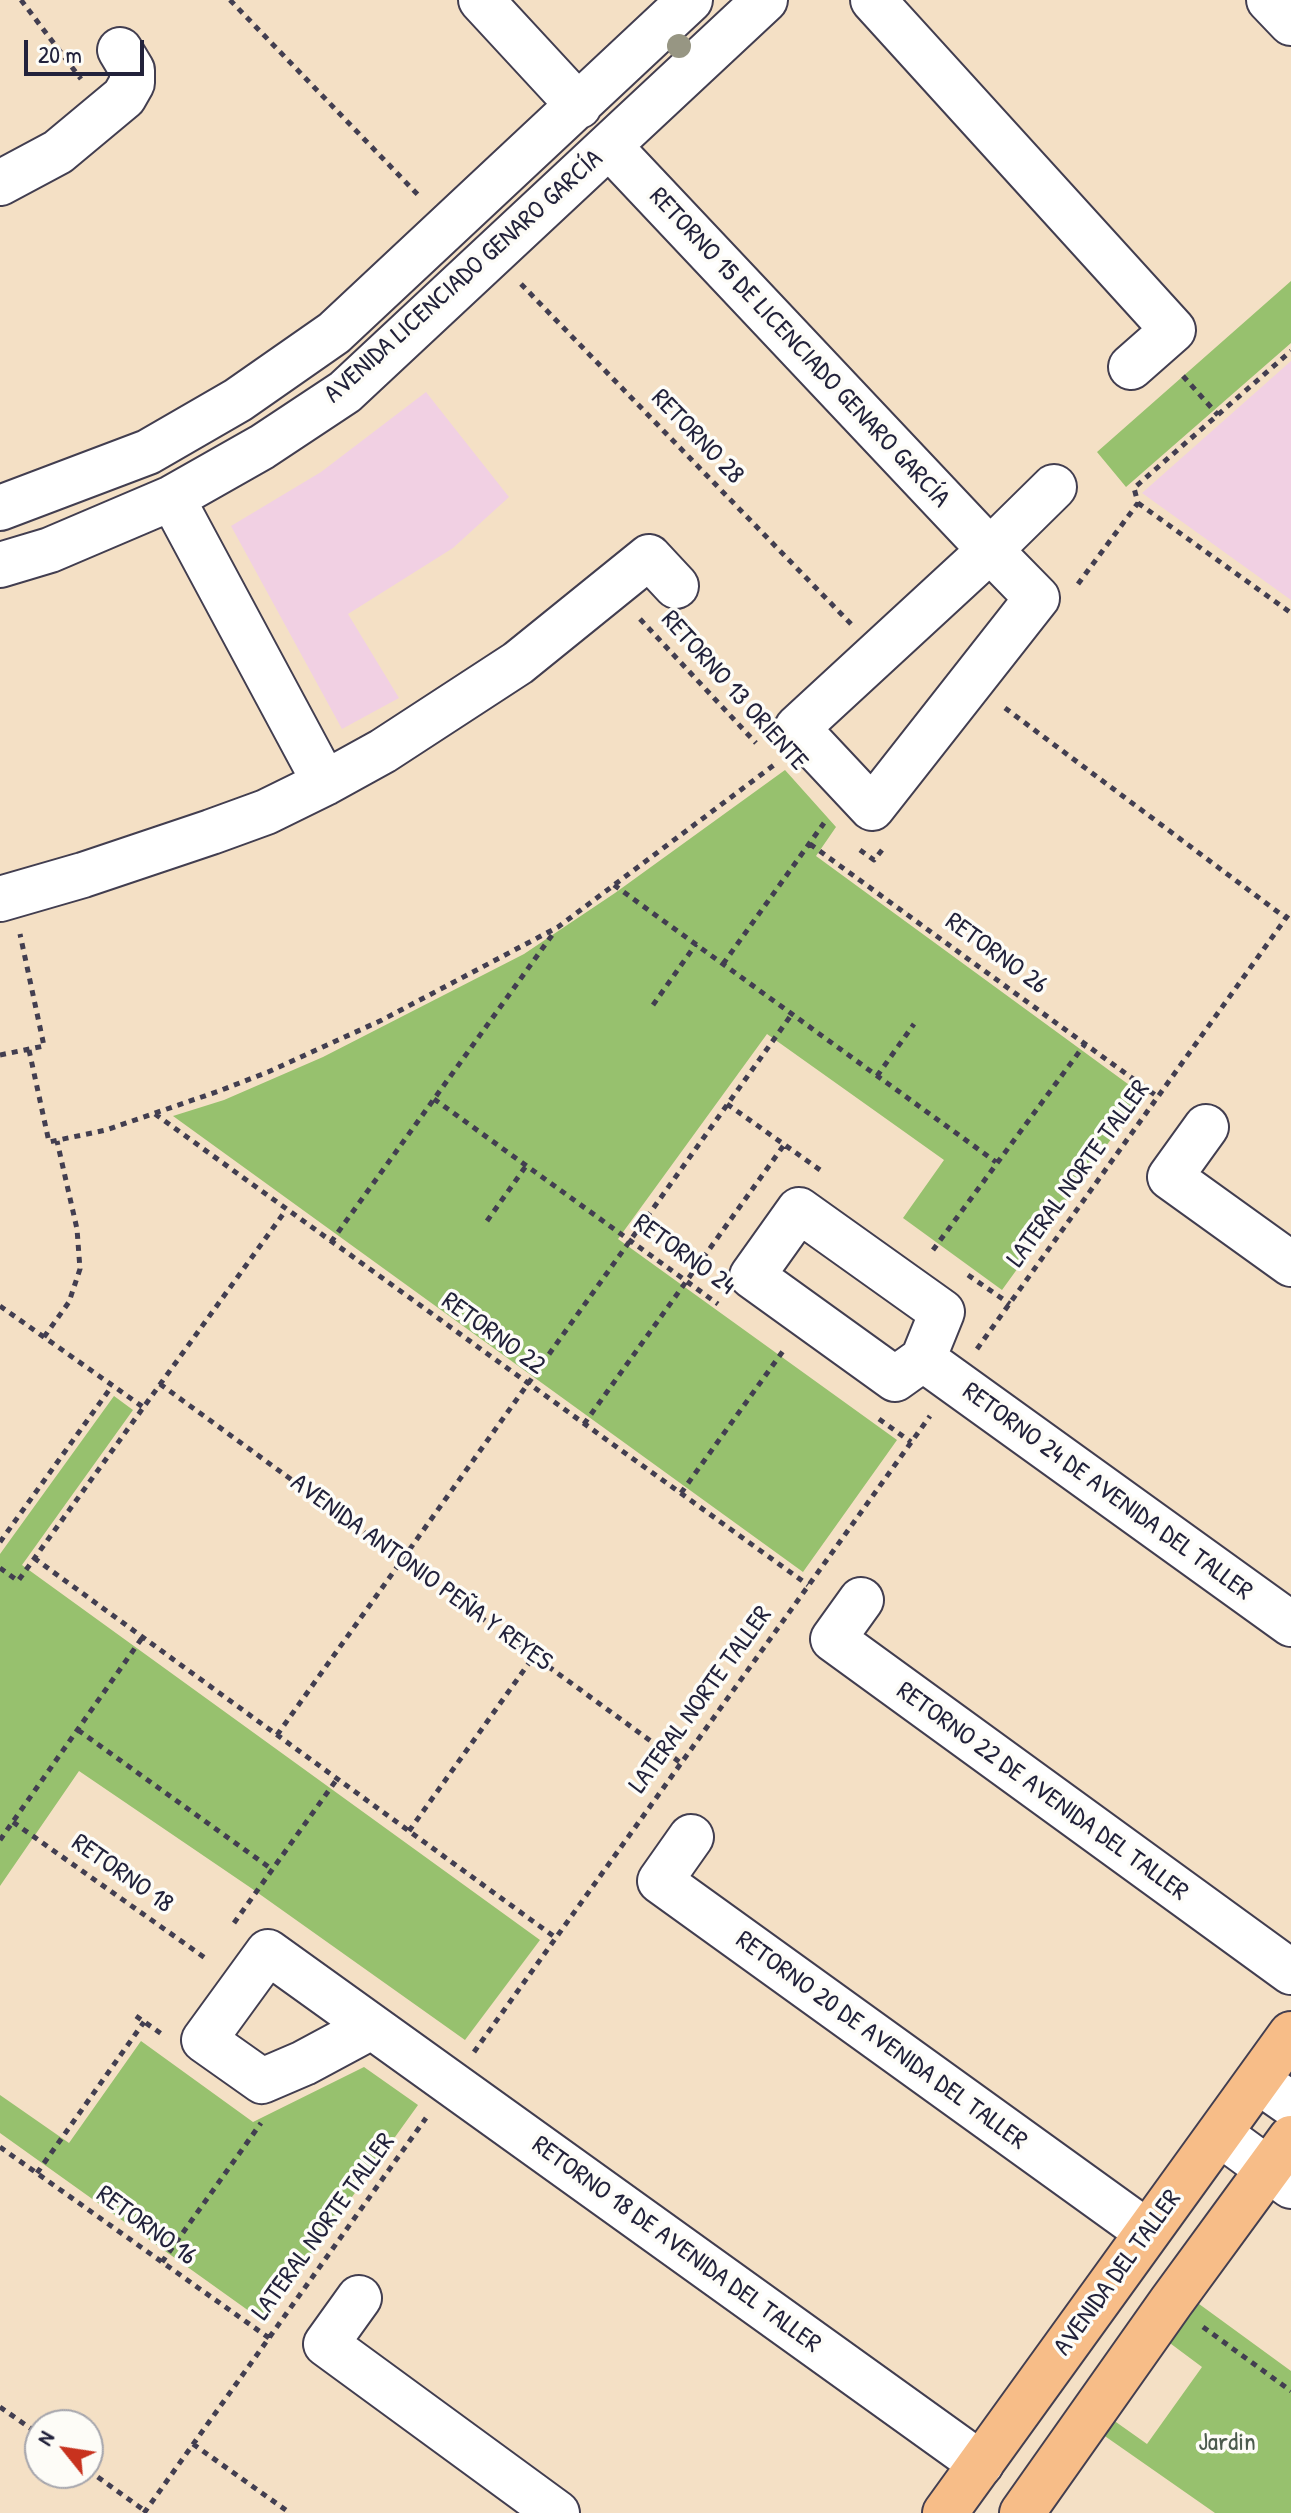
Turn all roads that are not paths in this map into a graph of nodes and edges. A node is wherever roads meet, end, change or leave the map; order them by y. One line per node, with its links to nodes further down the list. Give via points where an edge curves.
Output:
1 (481, 0): 8 (street)
2 (690, 0): 8 (street, AVENIDA LICENCIADO GENARO GARCÍA)
3 (765, 0): 9 (street, AVENIDA LICENCIADO GENARO GARCÍA)
4 (873, 0): 13 (street, via 1173,330)
5 (1269, 0): 6 (street)
6 (1291, 23)
7 (120, 50): 10 (street, via 132,70 124,97 58,152)
8 (579, 106): 11 (street, AVENIDA LICENCIADO GENARO GARCÍA)
9 (609, 146): 12 (street, AVENIDA LICENCIADO GENARO GARCÍA); 17 (street, RETORNO 15 DE LICENCIADO GENARO GARCÍA)
10 (0, 183)
11 (386, 286): 12 (street); 16 (street, AVENIDA LICENCIADO GENARO GARCÍA, via 334,333 238,400 148,452)
12 (419, 323): 15 (street, AVENIDA LICENCIADO GENARO GARCÍA, via 345,392)
13 (1144, 356)
14 (1054, 487): 17 (street, RETORNO 15 DE LICENCIADO GENARO GARCÍA)
15 (172, 498): 18 (street, AVENIDA LICENCIADO GENARO GARCÍA, via 50,550); 20 (street)
16 (0, 508)
17 (990, 550): 17 (street, RETORNO 15 DE LICENCIADO GENARO GARCÍA, via 797,728 872,808 1037,598)
18 (0, 565)
19 (676, 586): 20 (street, via 649,557 518,663)
20 (325, 783): 21 (street, via 211,832)
21 (5, 898)
22 (1206, 1127): 23 (street, via 1170,1177)
23 (1291, 1264)
24 (939, 1370): 26 (street, RETORNO 24 DE AVENIDA DEL TALLER)
25 (861, 1600): 28 (street, RETORNO 22 DE AVENIDA DEL TALLER, via 833,1639)
26 (1291, 1624)
27 (691, 1837): 34 (street, RETORNO 20 DE AVENIDA DEL TALLER, via 660,1881)
28 (1291, 1972)
29 (371, 2027): 29 (street, RETORNO 18 DE AVENIDA DEL TALLER, via 268,1952 204,2040 262,2081); 36 (street, RETORNO 18 DE AVENIDA DEL TALLER)
30 (1291, 2034): 31 (main road, AVENIDA DEL TALLER)
31 (1275, 2092): 32 (main road, AVENIDA DEL TALLER)
32 (1220, 2134): 33 (street); 34 (main road, AVENIDA DEL TALLER)
33 (1283, 2165): 37 (main road, via 1171,2302)
34 (1147, 2232): 36 (main road, AVENIDA DEL TALLER)
35 (359, 2298): 38 (street, via 326,2344)
36 (981, 2464): 39 (main road, AVENIDA DEL TALLER)
37 (1036, 2508)
38 (557, 2513)
39 (945, 2513)

